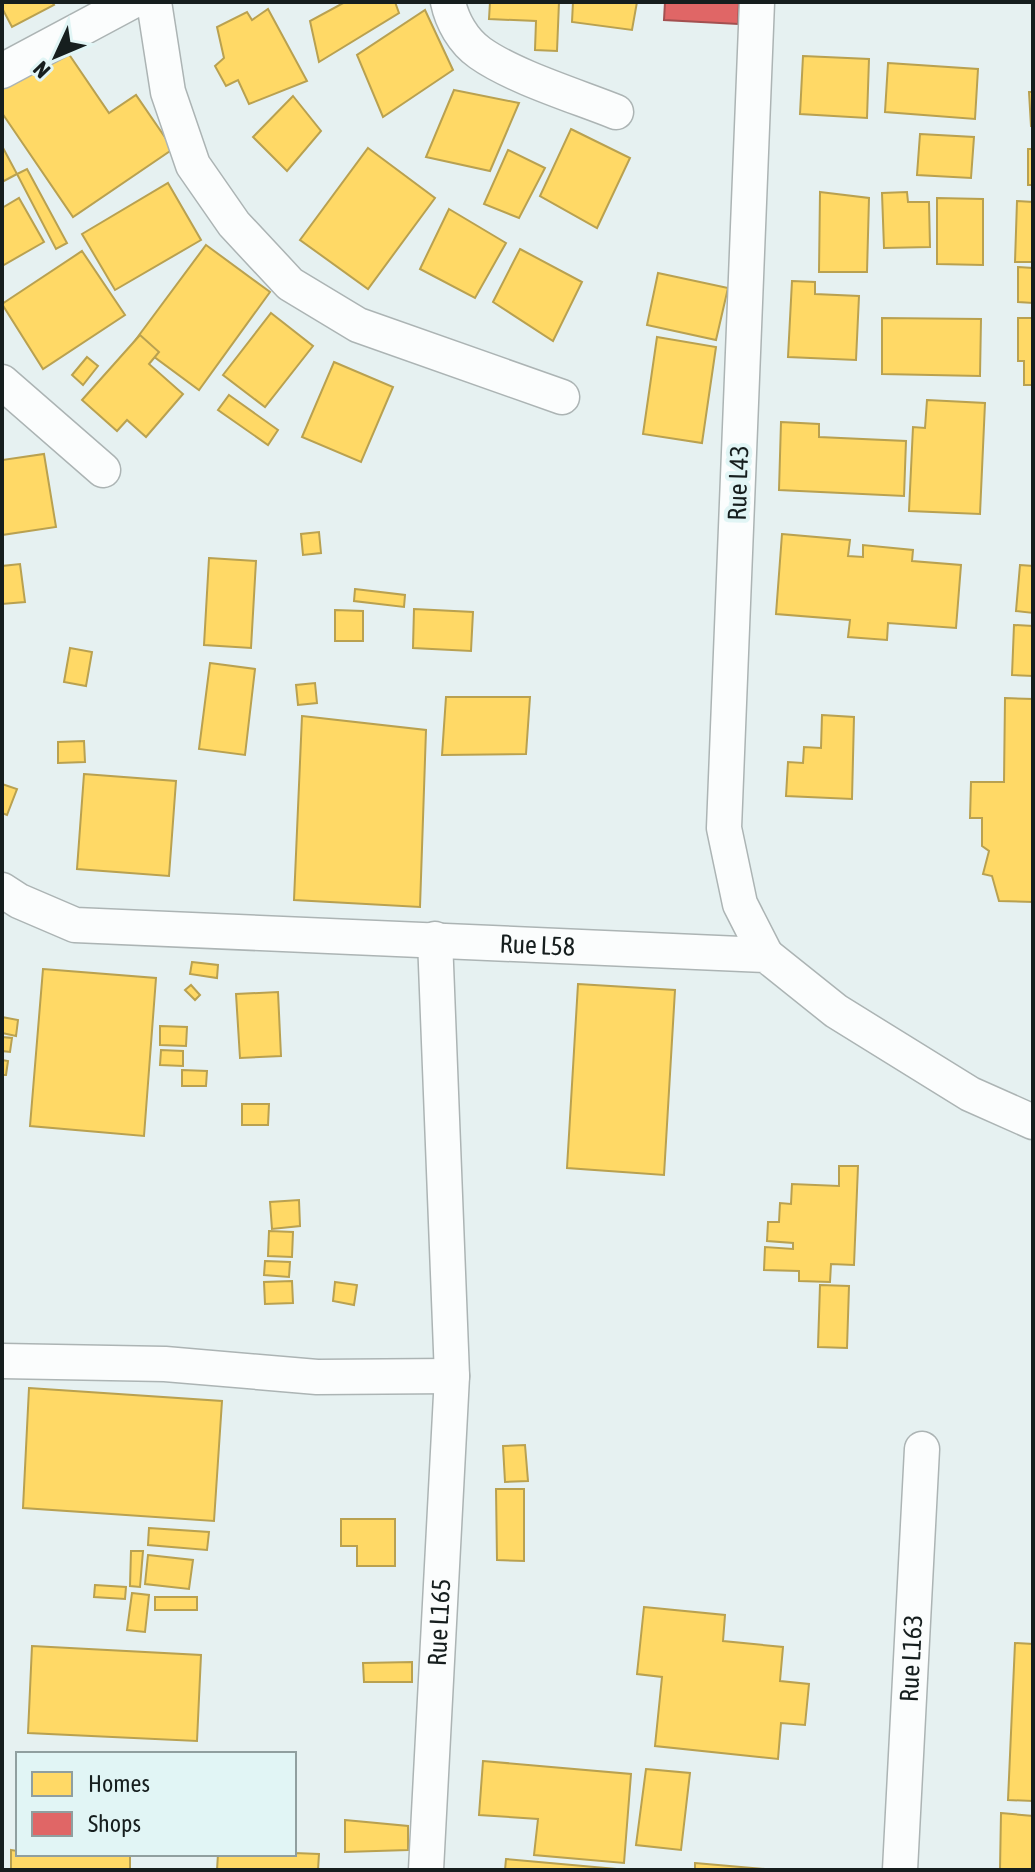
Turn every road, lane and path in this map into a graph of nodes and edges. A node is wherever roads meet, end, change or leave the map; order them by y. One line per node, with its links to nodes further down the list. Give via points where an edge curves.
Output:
1 (131, 2): 5 (street)
2 (154, 2): 8 (street, via 168,92 193,165 234,224 290,284 358,325)
3 (448, 2): 6 (street, via 452,21 478,52)
4 (757, 2): 12 (street, Rue L43, via 724,828 740,904)
5 (2, 71)
6 (616, 112)
7 (4, 388): 9 (street)
8 (562, 397)
9 (103, 470)
10 (2, 890): 11 (street, Rue L58, via 75,925)
11 (435, 939): 12 (street, Rue L58); 15 (street, Rue L165)
12 (766, 955): 13 (street, via 836,1011 970,1094)
13 (1033, 1122)
14 (2, 1361): 15 (street, via 165,1364 317,1377)
15 (452, 1376): 17 (street, Rue L165)
16 (922, 1449): 18 (street, Rue L163)
17 (426, 1870)
18 (900, 1870)

